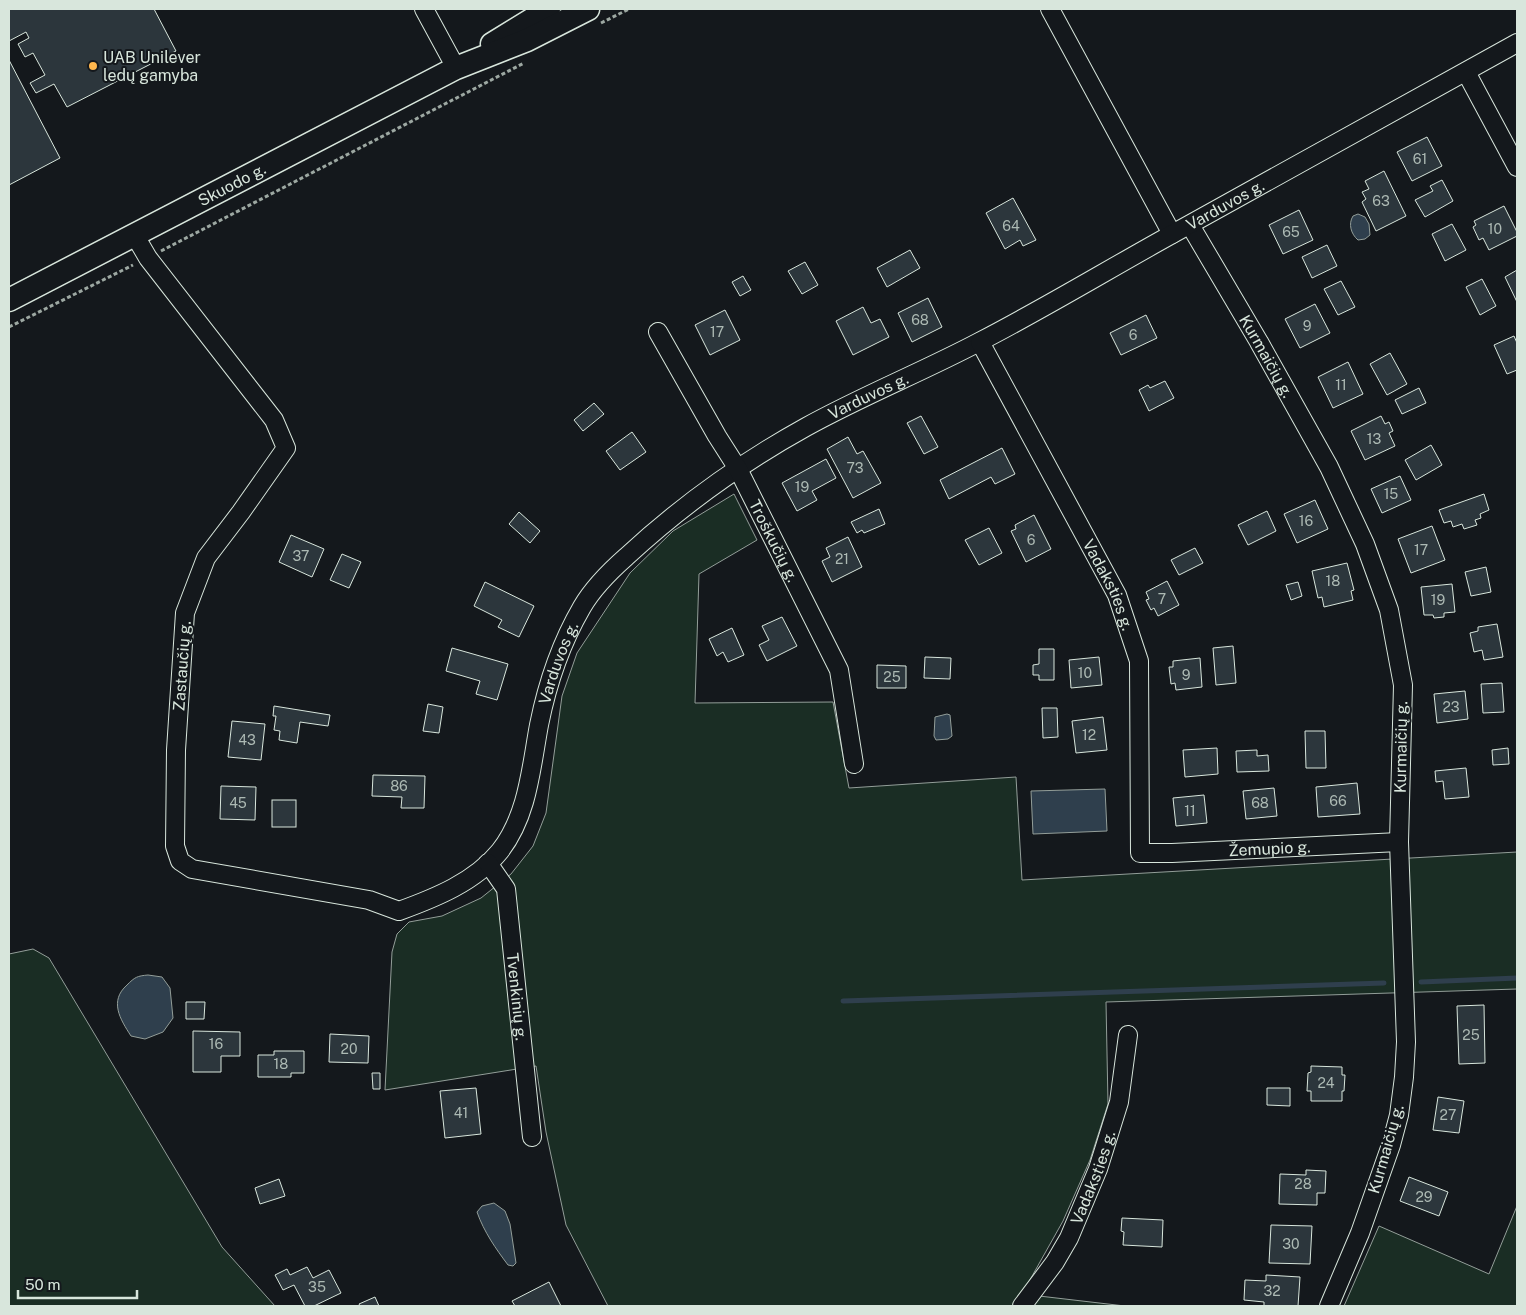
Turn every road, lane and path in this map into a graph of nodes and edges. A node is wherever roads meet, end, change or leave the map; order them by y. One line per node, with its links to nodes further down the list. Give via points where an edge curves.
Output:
1 (424, 9): 8 (street)
2 (549, 9): 8 (main road, Skuodo g.)
3 (629, 9): 5 (path)
4 (1050, 9): 13 (street)
5 (591, 18): 8 (main road, Skuodo g.)
6 (1517, 43): 9 (street, Varduvos g.)
7 (533, 58): 14 (path)
8 (456, 68): 12 (main road, Skuodo g.)
9 (1466, 72): 10 (street); 11 (street, Varduvos g.)
10 (1517, 167)
11 (1190, 225): 13 (street, Varduvos g.); 21 (street, Kurmaičių g., via 1329,467 1365,544 1389,610 1403,685)
12 (134, 234): 14 (street, Zastaučių g.); 15 (main road, Skuodo g.)
13 (1172, 234): 18 (street, Varduvos g.)
14 (148, 258): 16 (path); 24 (street, Zastaučių g., via 274,420 286,448 206,558 185,613 176,750 175,846 180,861 192,869 369,900)
15 (9, 300)
16 (9, 327)
17 (658, 332): 19 (street, Troškučių g.)
18 (980, 342): 19 (street, Varduvos g., via 808,426); 22 (street, Vadaksties g., via 1117,595 1139,661)
19 (738, 469): 20 (street, Troškučių g., via 839,670); 23 (street, Varduvos g., via 632,551 602,580 583,606 546,695 521,813 500,852)
20 (854, 764)
21 (1399, 842): 22 (street, Žemupio g.); 28 (street, Kurmaičių g., via 1406,1042 1399,1115 1360,1233)
22 (1140, 853)
23 (488, 863): 24 (street, Varduvos g., via 477,874 453,888); 26 (street, Tvenkinių g., via 506,889)
24 (399, 911)
25 (1128, 1035): 27 (street, Vadaksties g., via 1119,1102 1098,1169 1069,1238)
26 (532, 1136)
27 (1022, 1306)
28 (1329, 1306)

